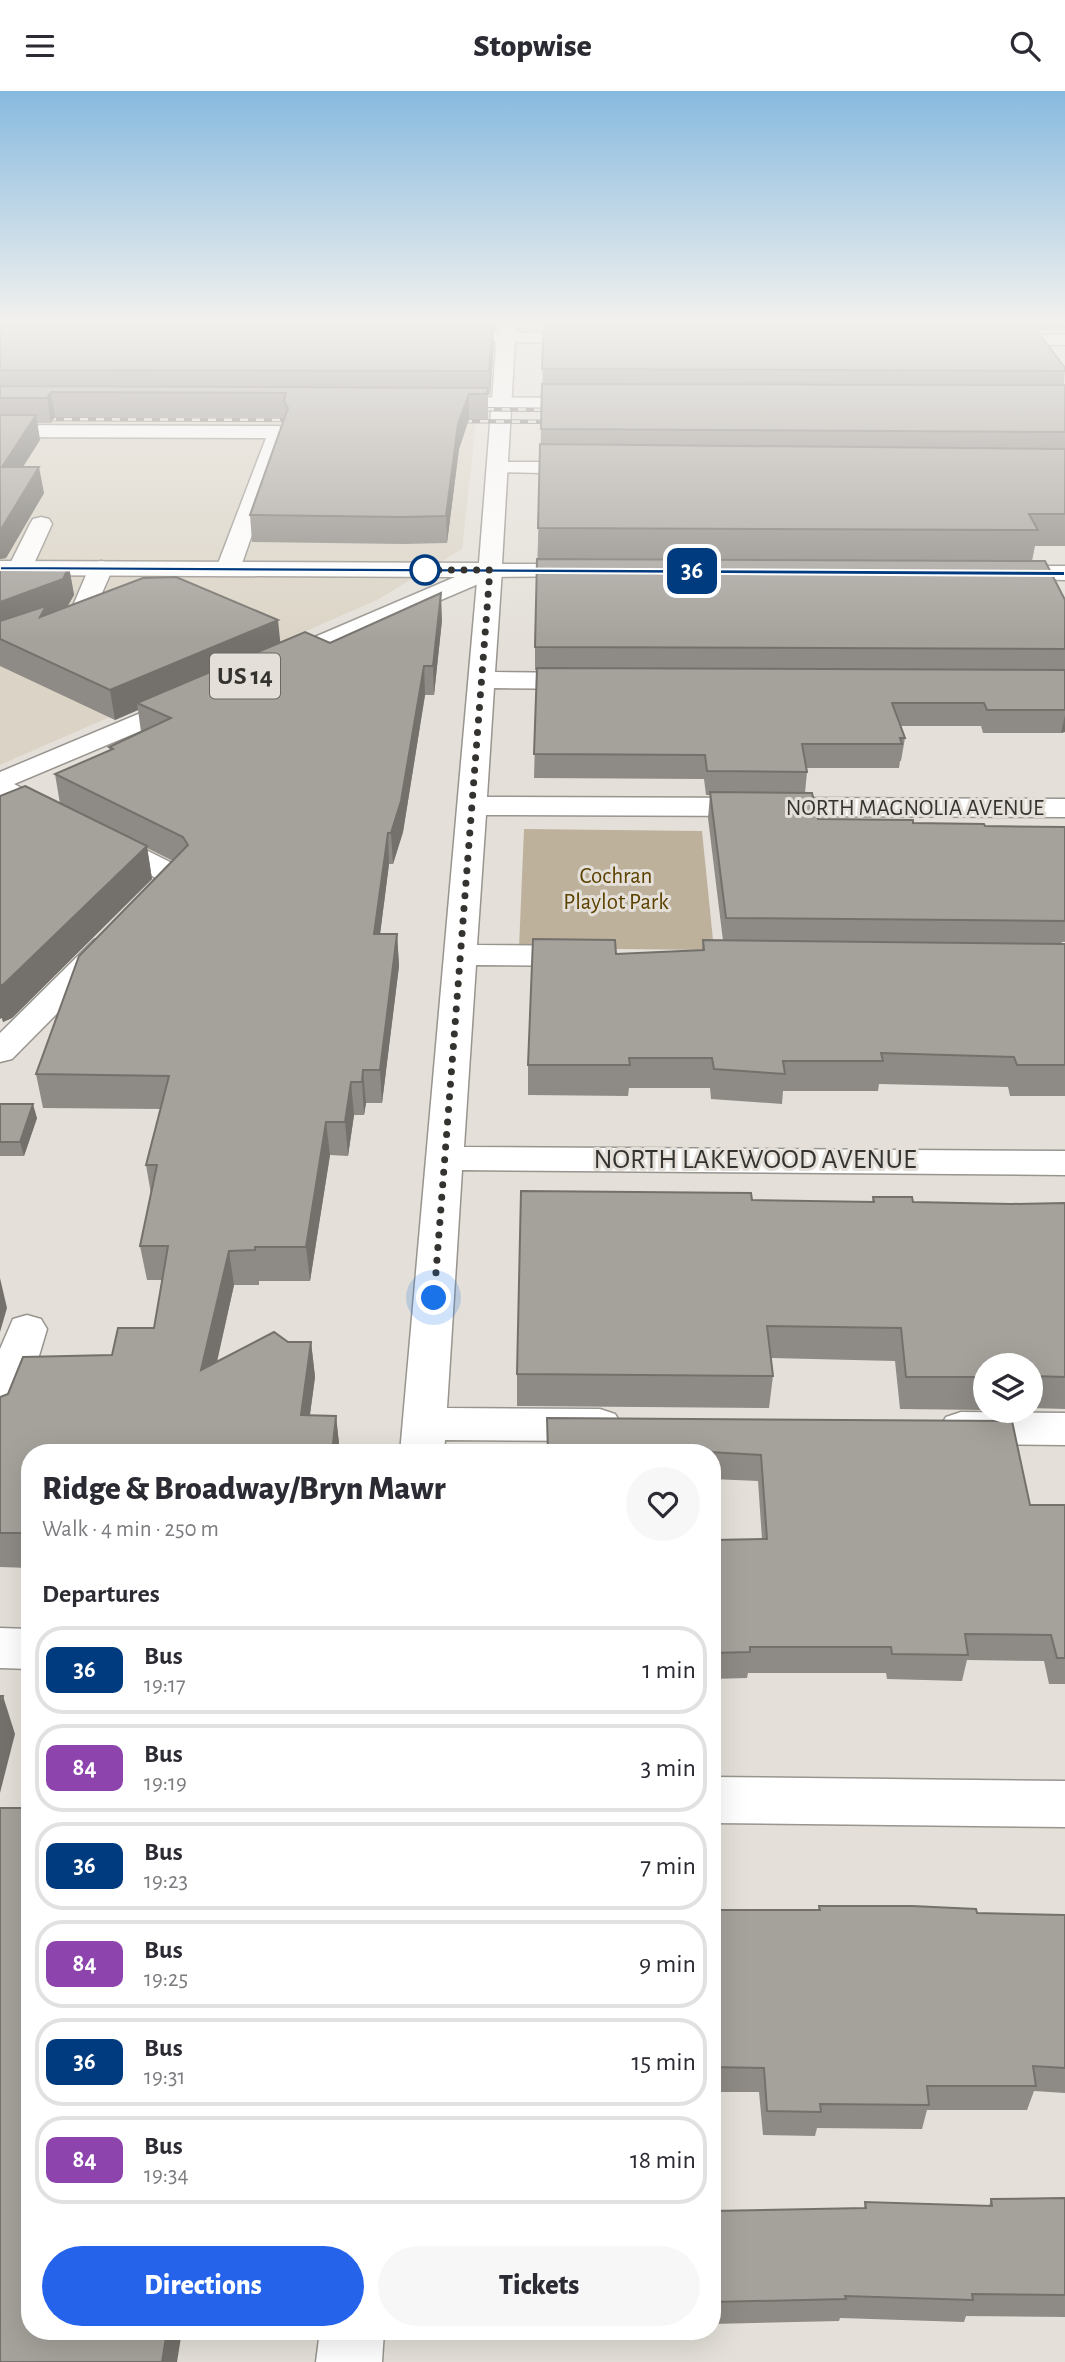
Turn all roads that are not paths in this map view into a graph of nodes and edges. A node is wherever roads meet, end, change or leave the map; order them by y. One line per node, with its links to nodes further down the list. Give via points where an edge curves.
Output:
1 (500, 429): 3 (street)
2 (0, 431): 8 (street, via 278,432)
3 (497, 468): 4 (street); 9 (street)
4 (604, 468)
5 (41, 524): 6 (street)
6 (10, 568): 7 (street)
7 (101, 568): 8 (street); 13 (street, via 82,613)
8 (228, 569): 9 (street)
9 (490, 570): 10 (street, US 14); 14 (street, US 14); 15 (street)
10 (614, 571)
11 (983, 573): 12 (street)
12 (1065, 573)
13 (0, 643)
14 (253, 673)
15 (482, 680): 16 (street); 20 (street)
16 (610, 681)
17 (203, 694): 18 (street, US 14)
18 (0, 782)
19 (0, 788): 24 (street, via 175,876)
20 (472, 806): 21 (street, NORTH MAGNOLIA AVENUE); 22 (street)
21 (1065, 808)
22 (460, 955): 23 (street); 25 (street)
23 (612, 957)
24 (0, 1052)
25 (444, 1158): 26 (street, NORTH LAKEWOOD AVENUE); 32 (street)
26 (1065, 1163)
27 (27, 1329): 28 (street)
28 (0, 1416)
29 (634, 1426): 32 (street)
30 (926, 1428): 31 (street)
31 (1065, 1429)
32 (423, 1438)
33 (0, 1648): 34 (street)
34 (21, 1649)
35 (721, 1800): 36 (street)
36 (1065, 1804)
37 (351, 2340): 38 (street)
38 (349, 2362)

